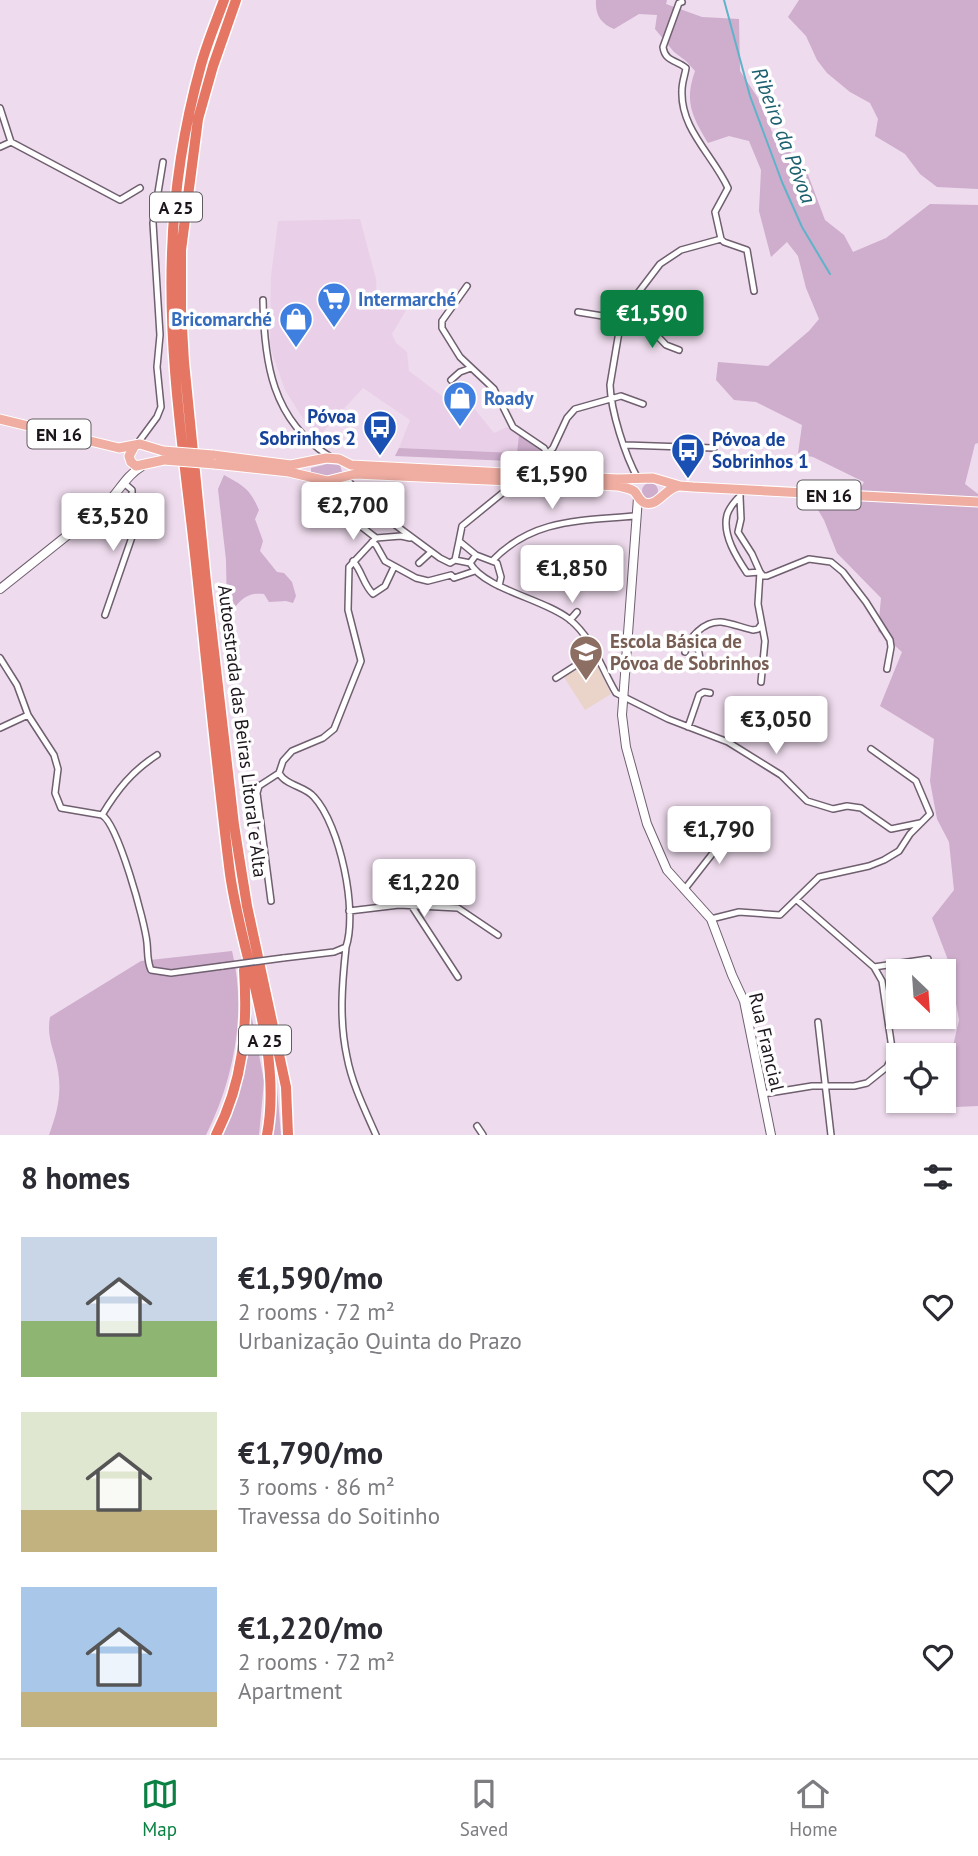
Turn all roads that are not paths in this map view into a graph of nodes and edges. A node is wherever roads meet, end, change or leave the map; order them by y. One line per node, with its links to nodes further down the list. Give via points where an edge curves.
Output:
1 (224, 0): 102 (highway, Autoestrada das Beiras Litoral e Alta / A 25, via 188,120 177,188 172,310 179,420 231,876)
2 (236, 0): 115 (highway, Autoestrada das Beiras Litoral e Alta / A 25, via 198,119 181,250 181,310 234,825 286,1087)
3 (682, 2): 9 (street, via 663,47 667,58 687,68 682,97 687,118 728,188 715,212)
4 (0, 108): 5 (street)
5 (11, 142): 6 (street); 8 (street, via 120,200)
6 (0, 147)
7 (163, 162): 27 (street, via 153,223 161,407)
8 (140, 188)
9 (722, 239): 11 (street, via 747,250); 14 (street, via 681,250 660,264)
10 (467, 286): 19 (street, via 442,324)
11 (754, 291)
12 (263, 300): 24 (street, via 267,358 278,398)
13 (578, 312): 14 (street)
14 (621, 319): 17 (street)
15 (684, 321): 16 (street)
16 (645, 322): 17 (street); 18 (street, via 666,345)
17 (621, 329): 21 (street)
18 (679, 350)
19 (471, 368): 20 (street); 28 (street, via 494,389 513,427)
20 (451, 380)
21 (611, 397): 22 (street); 25 (street); 28 (street, via 570,413)
22 (643, 404)
23 (0, 419): 27 (main road, EN 16 / EN 16)
24 (311, 444): 31 (street); 33 (street)
25 (625, 445): 26 (street); 32 (street)
26 (714, 448)
27 (136, 451): 29 (main road, EN 16); 35 (main road, via 133,464); 35 (main road, via 151,456); 43 (street)
28 (547, 453): 37 (street, via 546,467); 40 (street)
29 (164, 456): 30 (main road, EN 16, bridge); 35 (main road, EN 16)
30 (214, 459): 33 (main road, EN 16, via 291,465); 38 (main road, EN 16)
31 (332, 459): 33 (main road, EN 16); 34 (main road, EN 16)
32 (629, 460): 41 (street, via 626,474); 42 (street)
33 (309, 462): 38 (main road)
34 (345, 462): 39 (main road); 40 (main road, EN 16)
35 (145, 465): 43 (street)
36 (366, 474): 39 (main road, EN 16); 44 (main road, EN 16); 47 (street)
37 (554, 475): 40 (main road, EN 16); 41 (main road, EN 16)
38 (308, 476): 39 (main road, EN 16, via 327,481)
39 (345, 476): 47 (street)
40 (519, 477): 44 (main road, EN 16); 49 (street); 51 (main road, EN 16, via 618,486)
41 (618, 479): 42 (main road, EN 16)
42 (641, 479): 45 (main road, EN 16); 51 (main road)
43 (126, 480): 71 (street, via 104,506); 73 (street, via 132,490 132,534)
44 (495, 480): 49 (street)
45 (657, 480): 46 (main road, EN 16); 50 (main road)
46 (680, 486): 48 (main road, EN 16); 50 (main road)
47 (356, 488): 52 (street)
48 (740, 493): 53 (main road, EN 16); 68 (street, via 738,532); 68 (street, via 726,519 732,549 747,573)
49 (498, 495): 58 (street, via 462,526)
50 (662, 495): 54 (main road)
51 (637, 496): 54 (main road, EN 16); 55 (street)
52 (366, 500): 56 (street); 57 (street, via 358,524)
53 (978, 502)
54 (649, 504): 55 (street, via 640,506)
55 (635, 516): 61 (street, via 539,528); 85 (street)
56 (413, 538): 57 (street); 59 (street)
57 (374, 540): 62 (street); 66 (street, via 383,559)
58 (459, 541): 60 (street); 63 (street)
59 (431, 552): 63 (street); 64 (street)
60 (476, 555): 61 (street); 65 (street)
61 (492, 561): 70 (street, via 499,569)
62 (352, 562): 66 (street, via 359,566 373,594 385,586); 91 (street, via 348,610 361,661 334,729 292,751)
63 (453, 562): 65 (street); 69 (street)
64 (419, 563)
65 (470, 563): 67 (street)
66 (394, 567): 69 (street, via 423,581)
67 (475, 571): 69 (street); 70 (street)
68 (760, 572): 75 (street); 81 (street, via 767,576 817,558 838,566 890,640)
69 (451, 575)
70 (499, 586): 74 (street, via 533,598)
71 (0, 589)
72 (577, 612): 74 (street)
73 (105, 615)
74 (570, 620): 78 (street)
75 (761, 625): 76 (street, via 753,630 716,622); 83 (street, via 765,641)
76 (699, 630): 77 (street); 80 (street, via 700,659)
77 (685, 652)
78 (595, 653): 82 (street); 85 (street)
79 (0, 658): 86 (street)
80 (695, 667)
81 (887, 669)
82 (556, 678)
83 (761, 682)
84 (710, 693): 87 (street, via 699,695)
85 (621, 694): 87 (street); 95 (street, via 622,726 641,808 667,870)
86 (28, 715): 88 (street); 92 (street, via 54,755 58,769 55,793 61,808)
87 (688, 727): 93 (street, via 728,742 770,768 807,801 833,809 861,808 891,829)
88 (0, 728)
89 (871, 749): 93 (street, via 916,781 930,814)
90 (157, 755): 92 (street, via 130,775)
91 (279, 773): 97 (street, via 259,786 257,793); 99 (street, via 313,795 336,836)
92 (102, 815): 103 (street, bridge, via 115,833 127,869 151,970 223,966)
93 (920, 823): 96 (street, via 899,850 884,860 819,877)
94 (734, 826): 95 (street)
95 (684, 890): 100 (street)
96 (797, 900): 100 (street, via 780,915 739,912); 105 (street)
97 (271, 901)
98 (411, 905): 99 (street); 101 (street, via 458,908); 106 (street)
99 (349, 911): 103 (street)
100 (711, 919): 111 (street, Rua Francial, via 744,1002)
101 (498, 935)
102 (244, 946): 113 (highway, via 243,1060); 114 (highway, Autoestrada das Beiras Litoral e Alta / A 25, via 271,1076)
103 (346, 947): 116 (street, via 342,1017 346,1058)
104 (886, 965): 105 (street)
105 (874, 967): 108 (street, via 882,981)
106 (458, 977)
107 (818, 1021): 110 (street)
108 (893, 1043)
109 (886, 1068): 110 (street, via 867,1083)
110 (826, 1087): 111 (street); 119 (street)
111 (763, 1094): 118 (street, Rua Francial)
112 (477, 1126): 117 (street)
113 (216, 1135)
114 (267, 1135)
115 (288, 1135)
116 (376, 1135)
117 (483, 1135)
118 (771, 1135)
119 (831, 1135)

